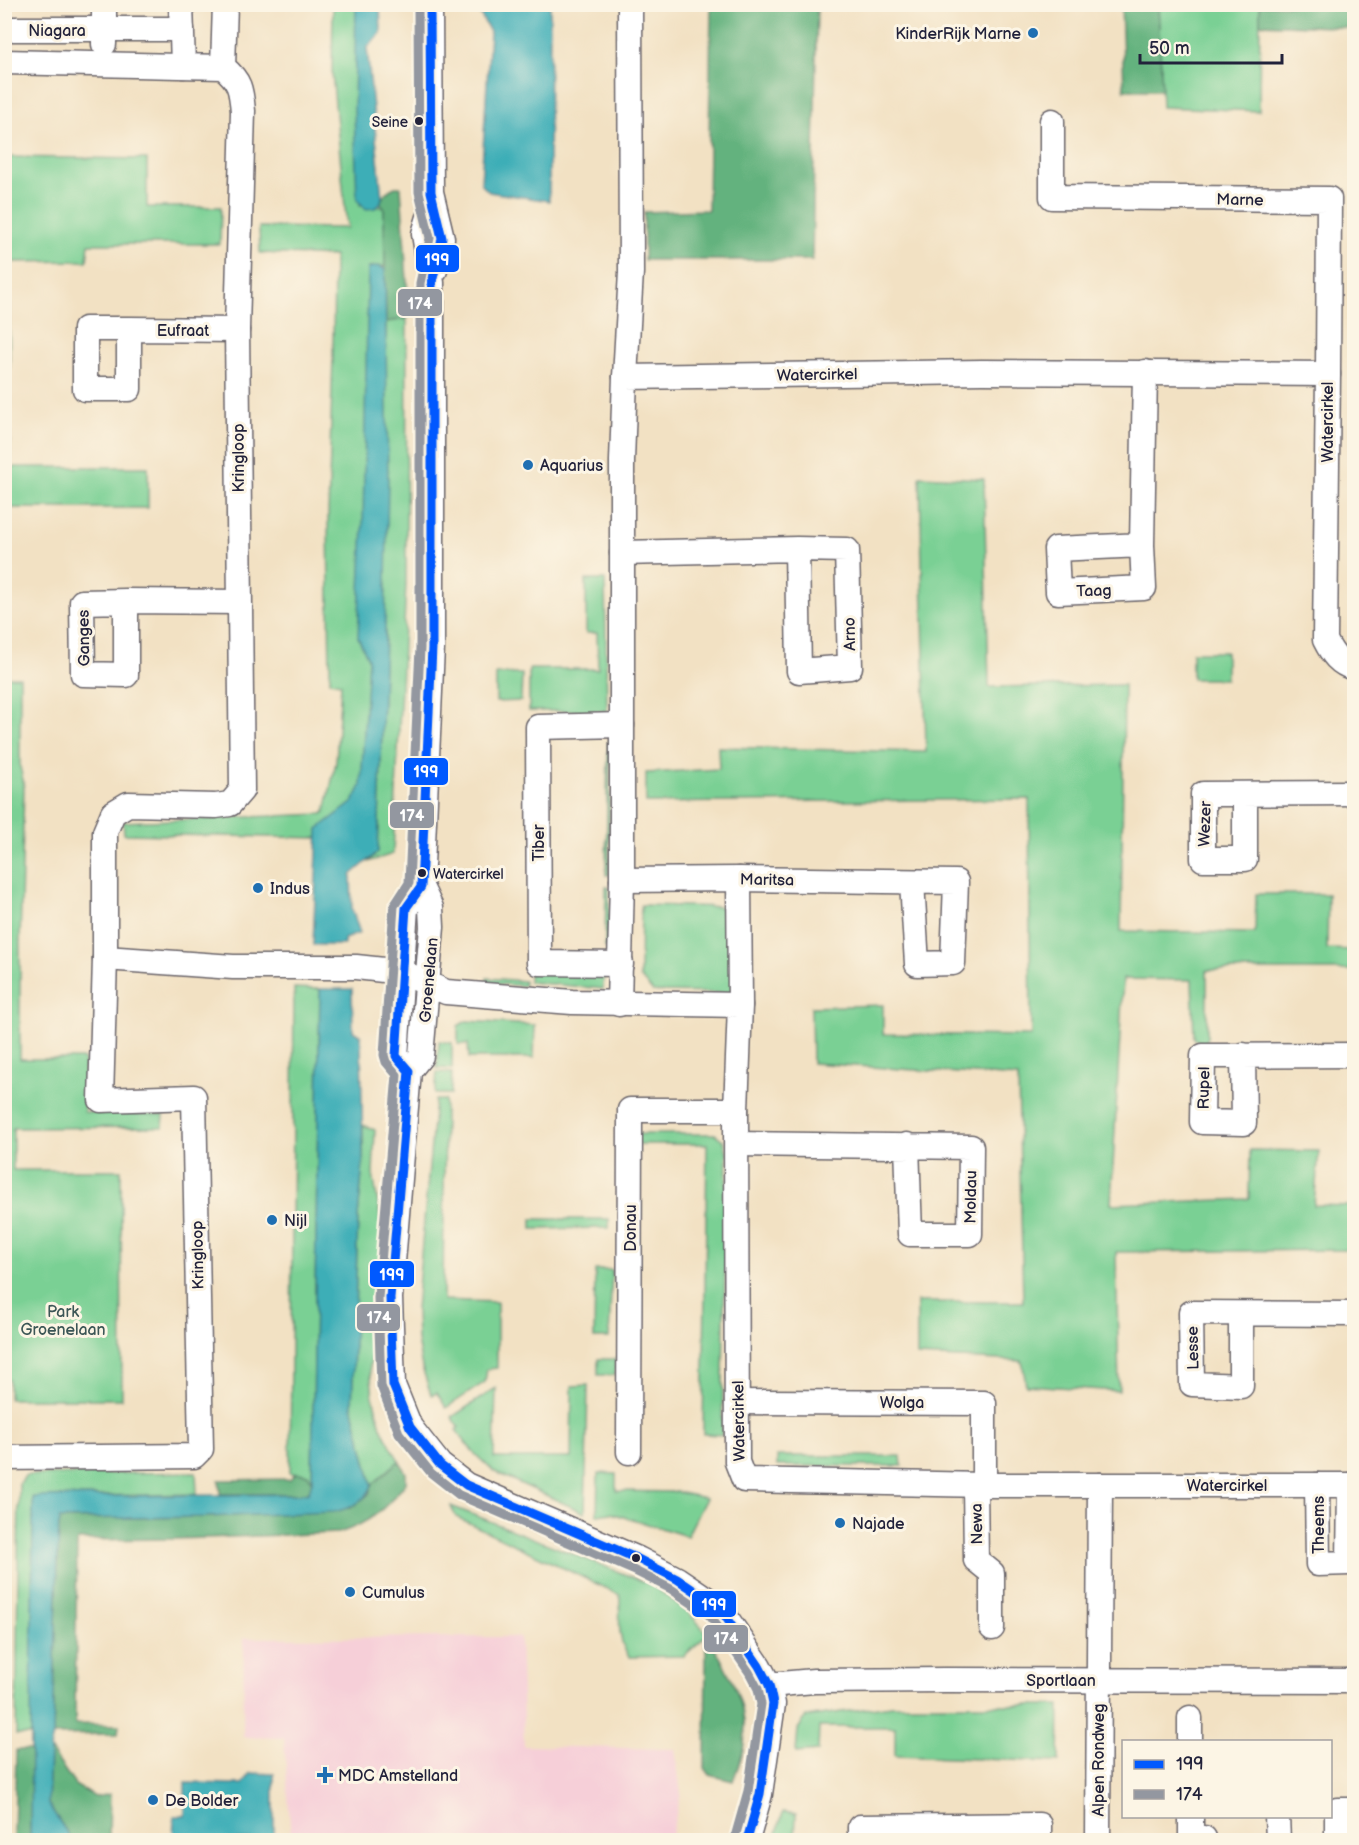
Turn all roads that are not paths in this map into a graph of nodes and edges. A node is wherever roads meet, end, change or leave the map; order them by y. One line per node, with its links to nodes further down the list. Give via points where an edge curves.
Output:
1 (104, 4): 8 (street, Niagara)
2 (181, 4): 7 (street)
3 (225, 4): 12 (street)
4 (430, 4): 31 (street, Groenelaan, via 433,204 424,234 432,283 432,648)
5 (630, 4): 18 (street, via 631,272)
6 (10, 29): 8 (street, Niagara)
7 (182, 29): 8 (street, Niagara); 11 (street)
8 (104, 30): 10 (street, Niagara)
9 (4, 62): 10 (street)
10 (104, 64): 11 (street)
11 (183, 66): 12 (street)
12 (223, 67): 15 (street, Kringloop, via 235,77 242,91)
13 (1052, 121): 17 (street, Marne, via 1052,197 1329,200)
14 (129, 329): 15 (street, Eufraat)
15 (237, 330): 23 (street, Kringloop)
16 (1145, 372): 17 (street, Watercirkel); 18 (street, Watercirkel); 19 (street)
17 (1328, 374): 24 (street, Watercirkel, via 1325,640 1332,655)
18 (625, 376): 21 (street)
19 (1142, 545)
20 (797, 549): 20 (street, Arno, via 847,550 850,667 799,671); 21 (street, Arno)
21 (622, 553): 25 (street)
22 (126, 601): 23 (street)
23 (239, 602): 32 (street, Kringloop, via 242,790 230,804 128,804 113,813 105,832)
24 (1354, 668)
25 (622, 725): 29 (street); 33 (street, Tiber, via 538,727 539,963)
26 (1354, 793): 27 (street)
27 (1245, 794)
28 (739, 879): 29 (street, Maritsa); 30 (street, Maritsa); 37 (street, Watercirkel)
29 (622, 880): 33 (street)
30 (912, 882)
31 (421, 887): 34 (street, Groenelaan, via 406,908); 35 (street, Groenelaan, via 431,908)
32 (105, 958): 34 (street); 48 (street, Kringloop, via 101,1100 194,1097 201,1449 194,1456)
33 (621, 964): 36 (street)
34 (402, 972): 35 (street); 40 (street, Groenelaan, via 396,1056)
35 (427, 984): 36 (street, via 446,992); 40 (street, Groenelaan, via 421,1056)
36 (619, 1004): 37 (street)
37 (740, 1005): 41 (street, Watercirkel)
38 (1243, 1055): 39 (street)
39 (1354, 1055)
40 (410, 1071): 56 (street, Groenelaan, via 390,1298 393,1385 410,1427 440,1465 466,1485 638,1559 717,1606)
41 (736, 1110): 42 (street, Watercirkel); 47 (street, Donau, via 630,1110)
42 (737, 1144): 43 (street); 46 (street, Watercirkel)
43 (907, 1145)
44 (1241, 1314): 45 (street)
45 (1354, 1314)
46 (737, 1402): 49 (street, Watercirkel, via 737,1462 744,1480); 49 (street, Wolga, via 984,1402)
47 (629, 1452)
48 (4, 1458)
49 (980, 1485): 50 (street, Watercirkel); 53 (street, Newa, via 976,1560 992,1573)
50 (1100, 1485): 51 (street, Watercirkel); 54 (street)
51 (1317, 1485): 52 (street, Watercirkel); 52 (street, Theems, via 1318,1564 1349,1563)
52 (1352, 1485)
53 (992, 1628)
54 (1099, 1680): 55 (street, Sportlaan); 56 (street, Sportlaan, via 814,1681); 65 (street, Alpen Rondweg)
55 (1354, 1681)
56 (769, 1685): 62 (street, Groenelaan, via 772,1704 760,1794)
57 (1190, 1718): 58 (street)
58 (1190, 1740)
59 (1354, 1810): 68 (street, via 1337,1810)
60 (1191, 1818): 66 (street, via 1191,1839)
61 (1277, 1818): 67 (street)
62 (747, 1840)
63 (860, 1840): 64 (street, via 860,1827 1039,1825)
64 (1039, 1840)
65 (1098, 1840)
66 (1204, 1840)
67 (1278, 1840)
68 (1337, 1840)

